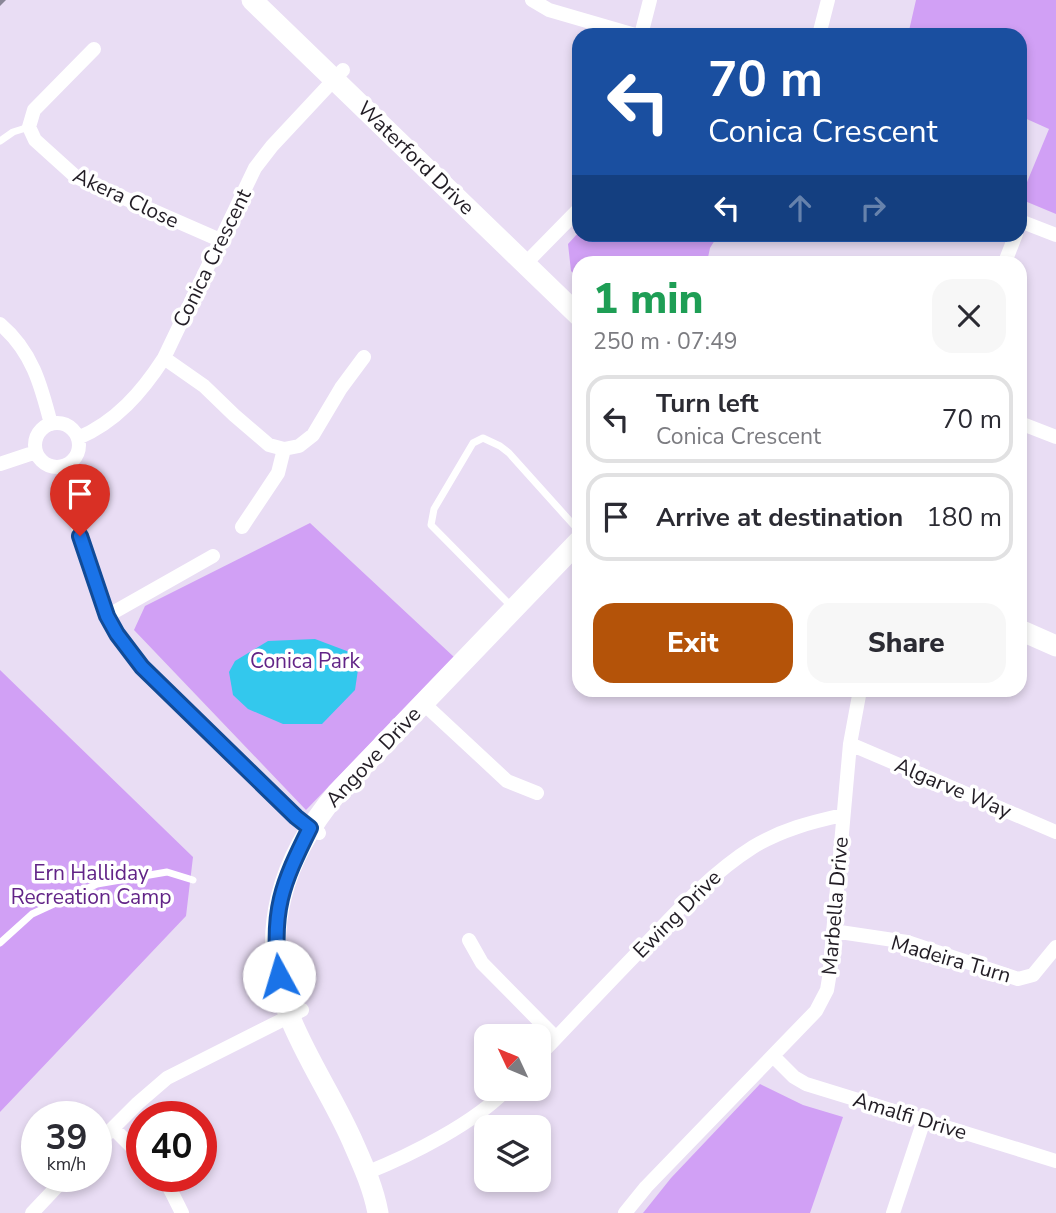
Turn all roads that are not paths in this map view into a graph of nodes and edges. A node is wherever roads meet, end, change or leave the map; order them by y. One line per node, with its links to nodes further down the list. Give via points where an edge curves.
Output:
1 (252, 0): 10 (street, Waterford Drive)
2 (269, 0): 10 (street, Waterford Drive)
3 (532, 0): 6 (street, via 549,10)
4 (650, 0): 7 (street)
5 (828, 0): 8 (street)
6 (611, 28)
7 (643, 28)
8 (821, 28)
9 (94, 49): 11 (street, via 37,106)
10 (339, 75): 16 (street, Conica Crescent, via 262,157); 17 (street, Waterford Drive)
11 (29, 127): 12 (lane); 16 (street, Akera Close, via 35,140 76,177)
12 (0, 141)
13 (572, 216): 17 (street)
14 (1027, 224): 15 (street)
15 (1056, 235)
16 (219, 240): 22 (street, Conica Crescent)
17 (529, 260): 18 (street, Waterford Drive); 19 (street, Waterford Drive)
18 (572, 294)
19 (572, 308)
20 (0, 324): 23 (street, via 18,341 34,367)
21 (364, 357): 27 (street, via 313,435 299,446)
22 (164, 358): 26 (street, Conica Crescent, via 139,395); 27 (street, via 204,386 269,445)
23 (51, 424): 26 (street, via 68,426); 28 (street, via 37,437)
24 (1027, 426): 25 (street)
25 (1056, 437)
26 (78, 438): 30 (street, via 78,453)
27 (284, 449): 31 (street, via 278,473)
28 (36, 452): 29 (street); 30 (street, via 49,466)
29 (0, 464)
30 (64, 467): 37 (street, via 80,536)
31 (242, 527)
32 (572, 538): 36 (lane, via 509,453 483,438 473,443 434,509 431,525)
33 (572, 552): 36 (street, Angove Drive)
34 (572, 552): 43 (street, Angove Drive)
35 (213, 556): 37 (street)
36 (514, 609): 43 (street, Angove Drive)
37 (107, 616): 47 (street, via 142,667 296,817)
38 (1027, 620): 39 (street)
39 (1056, 632)
40 (1027, 633): 41 (street)
41 (1056, 646)
42 (859, 697): 44 (street, Marbella Drive)
43 (428, 708): 45 (street, via 507,781); 47 (street, Angove Drive, via 337,793)
44 (850, 744): 46 (street, Marbella Drive); 48 (street, Algarve Way)
45 (537, 793)
46 (843, 815): 50 (street, Marbella Drive); 55 (street, Ewing Drive, via 782,832 725,867)
47 (315, 830): 54 (street, Angove Drive, via 289,869 279,900 275,946 279,976)
48 (1056, 832)
49 (193, 880): 52 (lane, via 167,872 97,884 32,914)
50 (833, 931): 53 (street, Madeira Turn, via 907,942 1018,979 1033,975); 57 (street, Marbella Drive, via 822,1000)
51 (470, 940): 55 (street, via 482,963)
52 (0, 943)
53 (1056, 947)
54 (296, 1013): 60 (street, via 167,1078); 63 (street, Angove Drive, via 340,1113)
55 (556, 1038): 56 (street, Ewing Drive)
56 (551, 1043)
57 (773, 1056): 59 (street, Amalfi Drive, via 806,1083); 70 (street, Marbella Drive)
58 (495, 1101): 63 (street, via 452,1130)
59 (924, 1120): 62 (street, Amalfi Drive); 71 (street)
60 (113, 1128): 61 (street)
61 (126, 1141)
62 (1056, 1161)
63 (372, 1170): 68 (street, Angove Drive); 69 (street, Angove Drive, via 385,1188)
64 (52, 1192): 66 (street)
65 (172, 1192): 67 (street)
66 (32, 1213)
67 (182, 1213)
68 (377, 1213)
69 (389, 1213)
70 (625, 1213)
71 (893, 1213)

